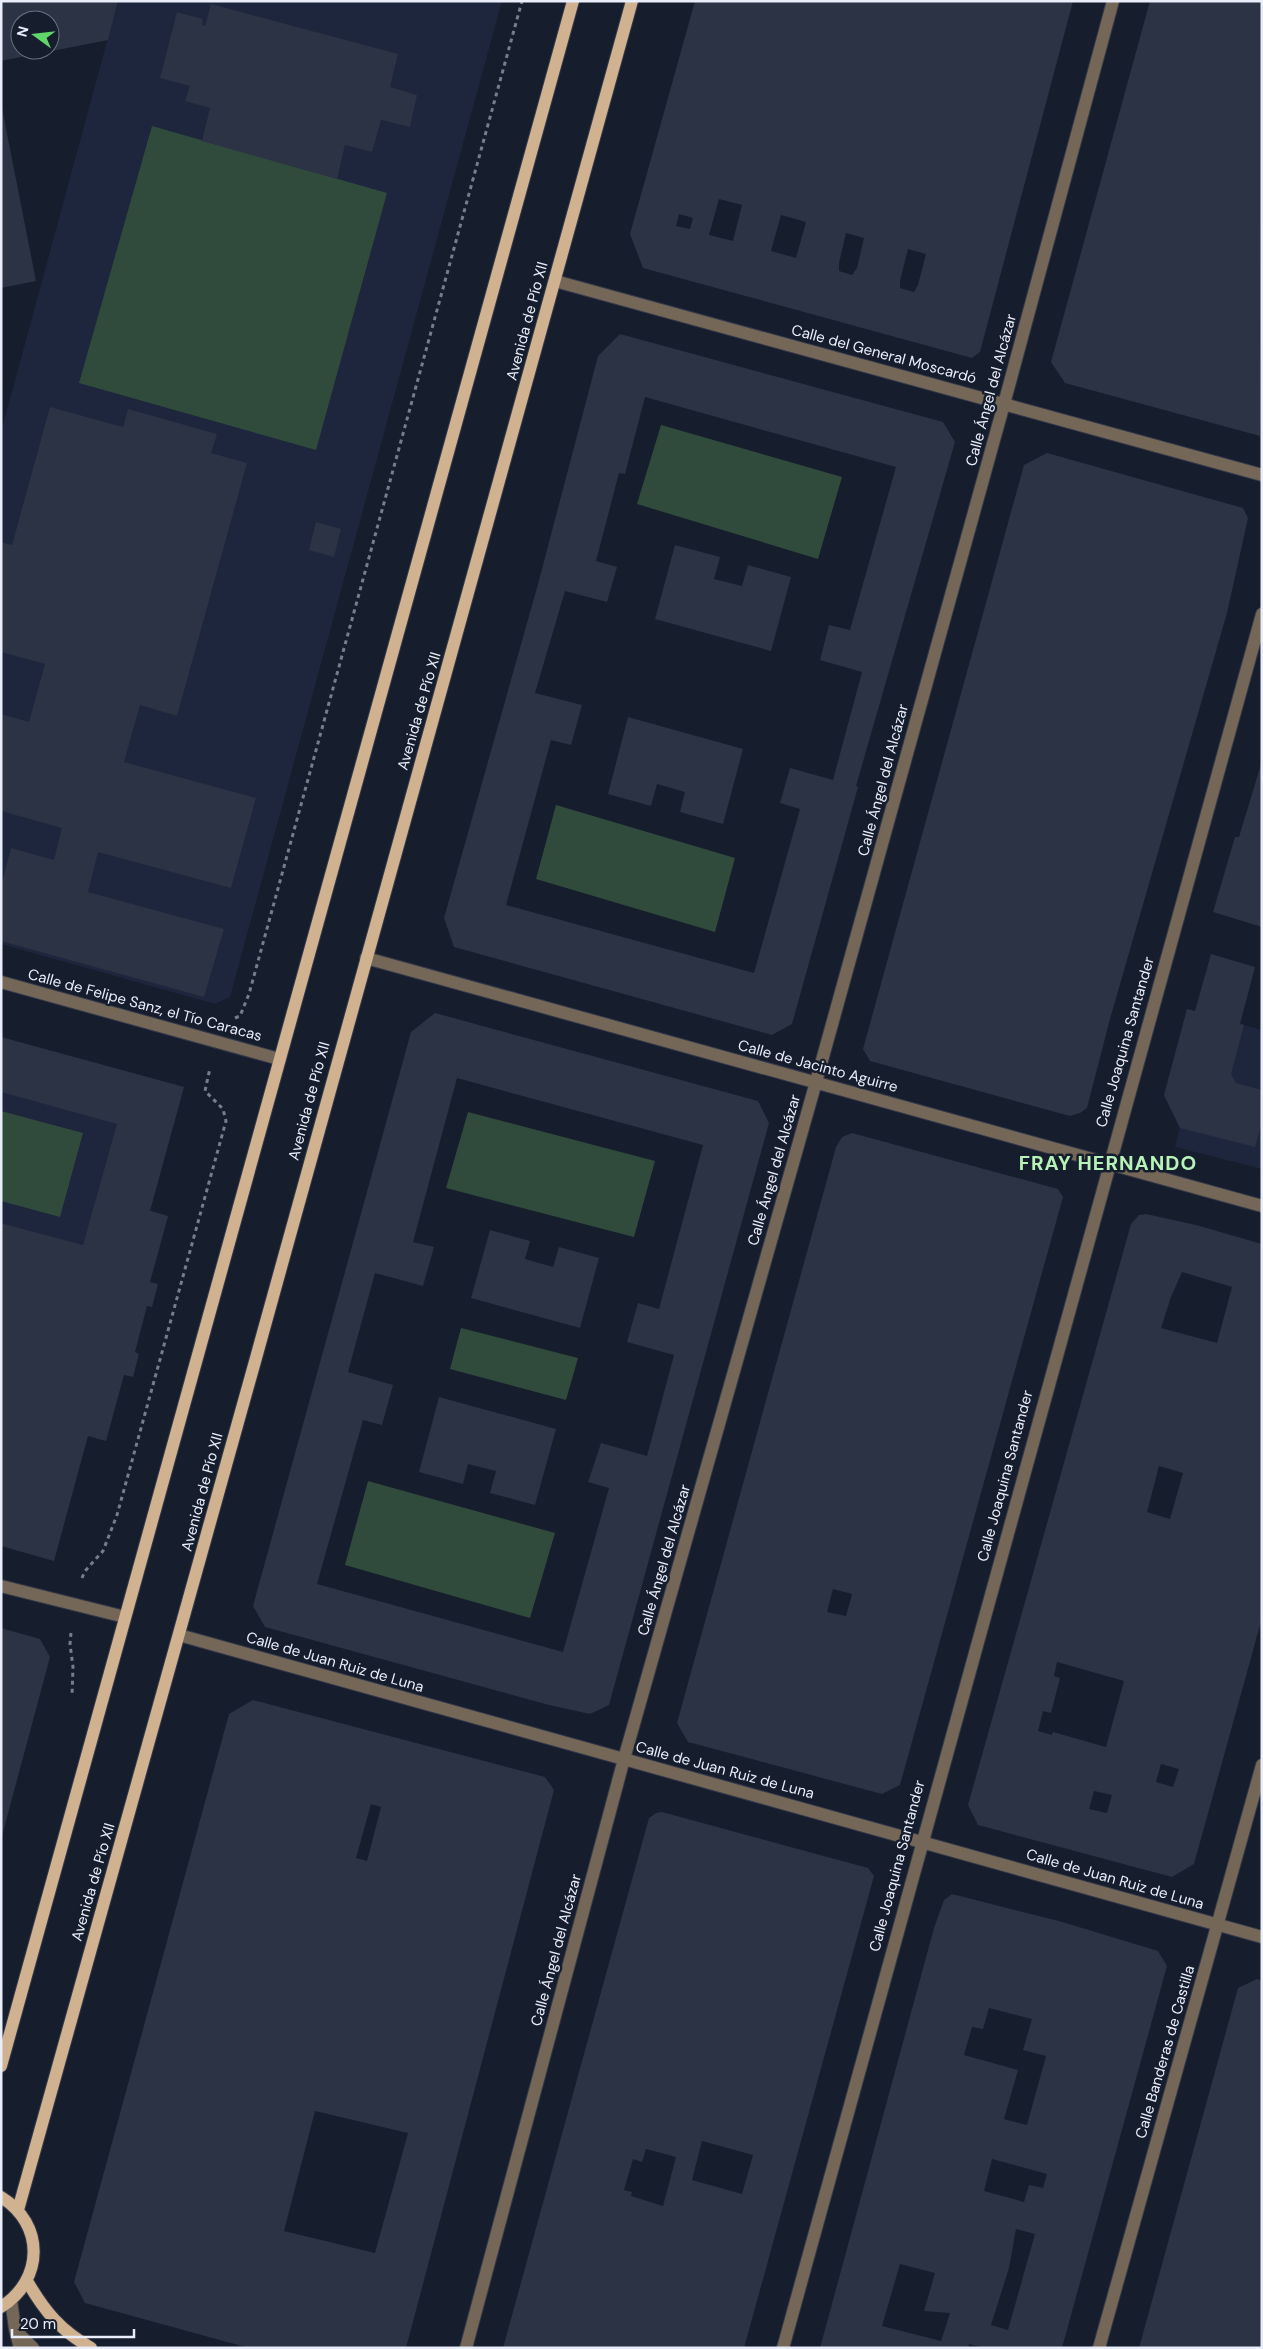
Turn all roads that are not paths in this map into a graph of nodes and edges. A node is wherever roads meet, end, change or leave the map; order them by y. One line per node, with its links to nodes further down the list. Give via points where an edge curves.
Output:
1 (573, 1): 10 (main road)
2 (632, 1): 4 (main road, Avenida de Pío XII)
3 (1113, 1): 5 (street, Calle Ángel del Alcázar)
4 (555, 281): 5 (street, Calle del General Moscardó); 8 (main road, Avenida de Pío XII)
5 (1004, 404): 6 (street, Calle del General Moscardó); 11 (street, Calle Ángel del Alcázar)
6 (1262, 475)
7 (1262, 614): 12 (street, Calle Joaquina Santander)
8 (366, 958): 11 (street, Calle de Jacinto Aguirre); 16 (main road, Avenida de Pío XII)
9 (1, 982): 10 (street, Calle de Felipe Sanz, el Tío Caracas)
10 (279, 1058): 15 (main road)
11 (816, 1082): 12 (street, Calle de Jacinto Aguirre); 17 (street, Calle Ángel del Alcázar)
12 (1108, 1163): 13 (street, Calle de Jacinto Aguirre); 19 (street, Calle Joaquina Santander)
13 (1262, 1206)
14 (1, 1586): 15 (street)
15 (125, 1617): 22 (main road)
16 (179, 1636): 17 (street, Calle de Juan Ruiz de Luna); 24 (main road, Avenida de Pío XII)
17 (624, 1759): 19 (street, Calle de Juan Ruiz de Luna); 31 (street, Calle Ángel del Alcázar)
18 (1262, 1766): 20 (street, Calle Banderas de Castilla)
19 (921, 1841): 20 (street, Calle de Juan Ruiz de Luna); 32 (street, Calle Joaquina Santander)
20 (1217, 1925): 21 (street, Calle de Juan Ruiz de Luna); 33 (street, Calle Banderas de Castilla)
21 (1262, 1937)
22 (1, 2066)
23 (1, 2197): 24 (main road)
24 (18, 2210): 25 (main road, via 33,2244 33,2265)
25 (27, 2281): 26 (main road); 30 (main road, via 59,2326)
26 (6, 2304): 27 (street)
27 (15, 2329): 28 (street); 29 (street)
28 (20, 2348)
29 (33, 2348)
30 (92, 2348)
31 (466, 2348)
32 (782, 2348)
33 (1099, 2348)

